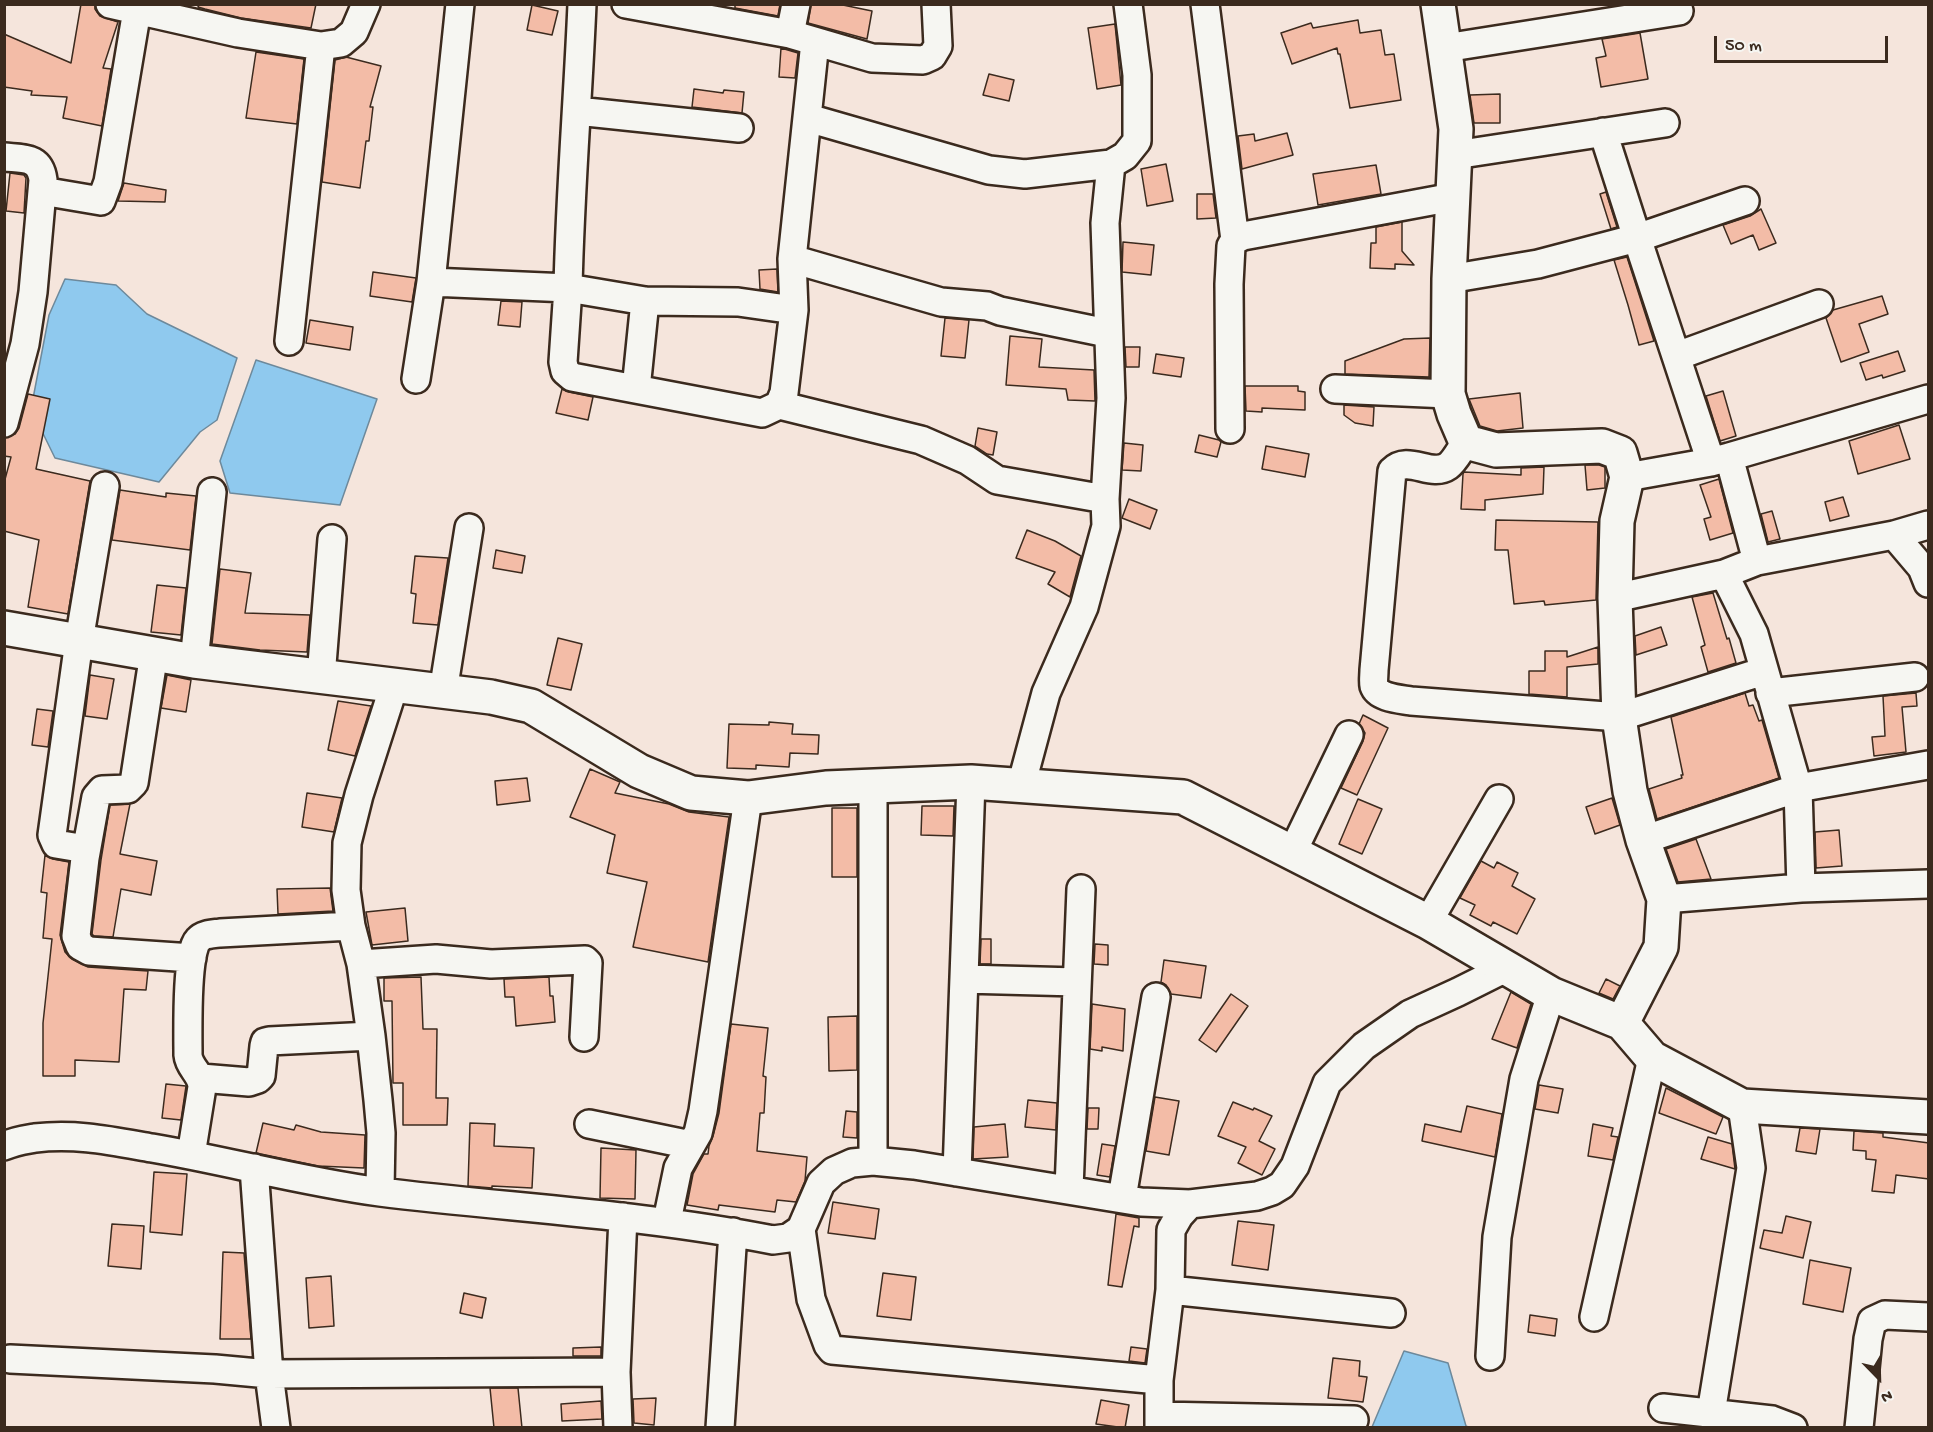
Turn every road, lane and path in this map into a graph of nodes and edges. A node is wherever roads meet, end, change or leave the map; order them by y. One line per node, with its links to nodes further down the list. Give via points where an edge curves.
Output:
1 (110, 4): 12 (street)
2 (366, 4): 15 (street, via 354,32 341,43)
3 (460, 4): 32 (street)
4 (582, 4): 17 (street)
5 (626, 4): 11 (street)
6 (796, 4): 14 (street)
7 (936, 4): 14 (street, via 938,46 932,56 923,60 872,58)
8 (1128, 4): 24 (street, via 1137,75 1137,141 1125,156)
9 (1205, 4): 29 (street)
10 (1438, 4): 16 (street)
11 (658, 7): 14 (street)
12 (137, 10): 15 (street, via 238,33); 25 (street, via 108,182 101,201)
13 (1679, 11): 16 (street)
14 (802, 38): 18 (street)
15 (321, 46): 38 (street)
16 (1445, 48): 22 (street, via 1456,129)
17 (577, 111): 20 (street); 33 (street)
18 (808, 118): 24 (street, via 989,170 1025,174); 30 (street)
19 (1665, 123): 21 (street)
20 (740, 128)
21 (1603, 132): 22 (street); 28 (street)
22 (1455, 154): 26 (street)
23 (4, 157): 25 (street, via 36,163 42,170)
24 (1111, 164): 37 (street, via 1105,223)
25 (42, 191): 46 (street, via 25,344)
26 (1453, 196): 29 (street); 31 (street)
27 (1746, 201): 28 (street)
28 (1638, 238): 31 (street, via 1538,264); 39 (street)
29 (1235, 240): 47 (street, via 1231,246 1229,284)
30 (792, 259): 36 (street); 37 (street, via 941,302 987,306)
31 (1449, 279): 43 (street)
32 (431, 282): 33 (street); 40 (street)
33 (568, 288): 34 (street); 41 (street, via 563,362 566,371 572,377)
34 (645, 301): 36 (street, via 738,302); 41 (street)
35 (1819, 304): 39 (street)
36 (794, 310): 45 (street, via 784,393)
37 (1107, 333): 53 (street, via 1111,398)
38 (289, 340)
39 (1677, 356): 49 (street)
40 (416, 379)
41 (636, 389): 45 (street, via 762,413)
42 (1335, 390): 43 (street)
43 (1448, 394): 48 (street)
44 (1929, 399): 49 (street)
45 (779, 405): 53 (street, via 921,440 967,460 997,480)
46 (4, 423)
47 (1230, 429)
48 (1466, 442): 50 (street, via 1496,450 1602,446 1620,453); 71 (street, via 1444,468 1404,464 1392,471 1374,685 1378,692 1411,700)
49 (1720, 460): 50 (street); 58 (street)
50 (1627, 477): 61 (street, via 1617,520)
51 (105, 486): 63 (street)
52 (212, 492): 65 (street)
53 (1105, 499): 76 (street, via 1106,526 1084,607 1046,693)
54 (1929, 525): 56 (street)
55 (469, 528): 70 (street)
56 (1894, 535): 58 (street); 60 (street, via 1922,568)
57 (332, 539): 66 (street)
58 (1757, 561): 59 (street)
59 (1724, 574): 61 (street); 68 (street, via 1754,634)
60 (1929, 583)
61 (1615, 598): 71 (street)
62 (4, 628): 63 (street)
63 (79, 641): 64 (street); 81 (street, via 52,835 56,844)
64 (154, 653): 65 (street); 81 (street, via 135,783 128,789 98,793)
65 (194, 661): 66 (street)
66 (321, 677): 69 (street)
67 (1915, 677): 68 (street)
68 (1767, 682): 71 (street); 77 (street)
69 (394, 686): 70 (street); 88 (street, via 347,843 346,890)
70 (443, 692): 78 (street, via 531,706 639,771 691,793)
71 (1619, 717): 80 (street, via 1630,791)
72 (1349, 735): 82 (street)
73 (1929, 765): 77 (street)
74 (971, 782): 75 (street); 76 (street); 92 (street)
75 (873, 786): 78 (street); 107 (street)
76 (1021, 786): 82 (street, via 1183,797)
77 (1798, 788): 80 (street); 84 (street)
78 (748, 798): 104 (street, via 703,1110 698,1134)
79 (1499, 799): 87 (street)
80 (1643, 840): 86 (street)
81 (86, 849): 89 (street, via 76,936 80,946 89,951)
82 (1292, 853): 87 (street)
83 (1929, 884): 84 (street)
84 (1801, 888): 86 (street)
85 (1081, 890): 93 (street)
86 (1664, 899): 96 (street, via 1661,947)
87 (1428, 922): 91 (street)
88 (351, 926): 89 (street, via 207,935 198,939); 90 (street)
89 (192, 958): 100 (street, via 188,1055 191,1067)
90 (361, 964): 97 (street); 98 (street, via 436,958 491,964 585,960 588,963)
91 (1506, 968): 94 (street); 113 (street, via 1410,1014 1364,1046 1327,1083 1295,1166 1282,1185 1257,1196)
92 (964, 979): 93 (street); 109 (street)
93 (1077, 982): 110 (street)
94 (1551, 994): 96 (street); 122 (street, via 1524,1079 1497,1237)
95 (1156, 998): 112 (street)
96 (1622, 1023): 99 (street)
97 (371, 1036): 100 (street, via 268,1041 261,1076 255,1081); 111 (street, via 381,1133)
98 (584, 1037)
99 (1652, 1058): 101 (street); 120 (street)
100 (201, 1078): 106 (street)
101 (1742, 1106): 102 (street); 128 (street, via 1751,1168)
102 (1929, 1117)
103 (589, 1124): 104 (street)
104 (691, 1145): 115 (street, via 678,1168)
105 (4, 1146): 106 (street, via 60,1135)
106 (191, 1155): 108 (street)
107 (873, 1161): 109 (street); 116 (street, via 852,1163 834,1171 821,1183)
108 (254, 1168): 111 (street); 125 (street)
109 (957, 1172): 110 (street)
110 (1069, 1189): 112 (street)
111 (380, 1191): 114 (street)
112 (1122, 1198): 113 (street)
113 (1190, 1204): 118 (street, via 1171,1230)
114 (623, 1217): 115 (street); 124 (street)
115 (667, 1221): 117 (street)
116 (801, 1229): 117 (street, via 788,1238 773,1240); 126 (street, via 811,1299 832,1350)
117 (734, 1232): 133 (street)
118 (1170, 1290): 119 (street); 126 (street)
119 (1391, 1313)
120 (1594, 1317)
121 (1929, 1317): 135 (street, via 1885,1315 1872,1321)
122 (1490, 1356)
123 (10, 1359): 125 (street)
124 (616, 1372): 125 (street); 132 (street)
125 (269, 1374): 131 (street)
126 (1159, 1380): 130 (street)
127 (1663, 1408): 128 (street)
128 (1711, 1413): 134 (street, via 1772,1420)
129 (1354, 1420): 130 (street)
130 (1159, 1422)
131 (276, 1428)
132 (618, 1428)
133 (720, 1428)
134 (1793, 1428)
135 (1859, 1428)

